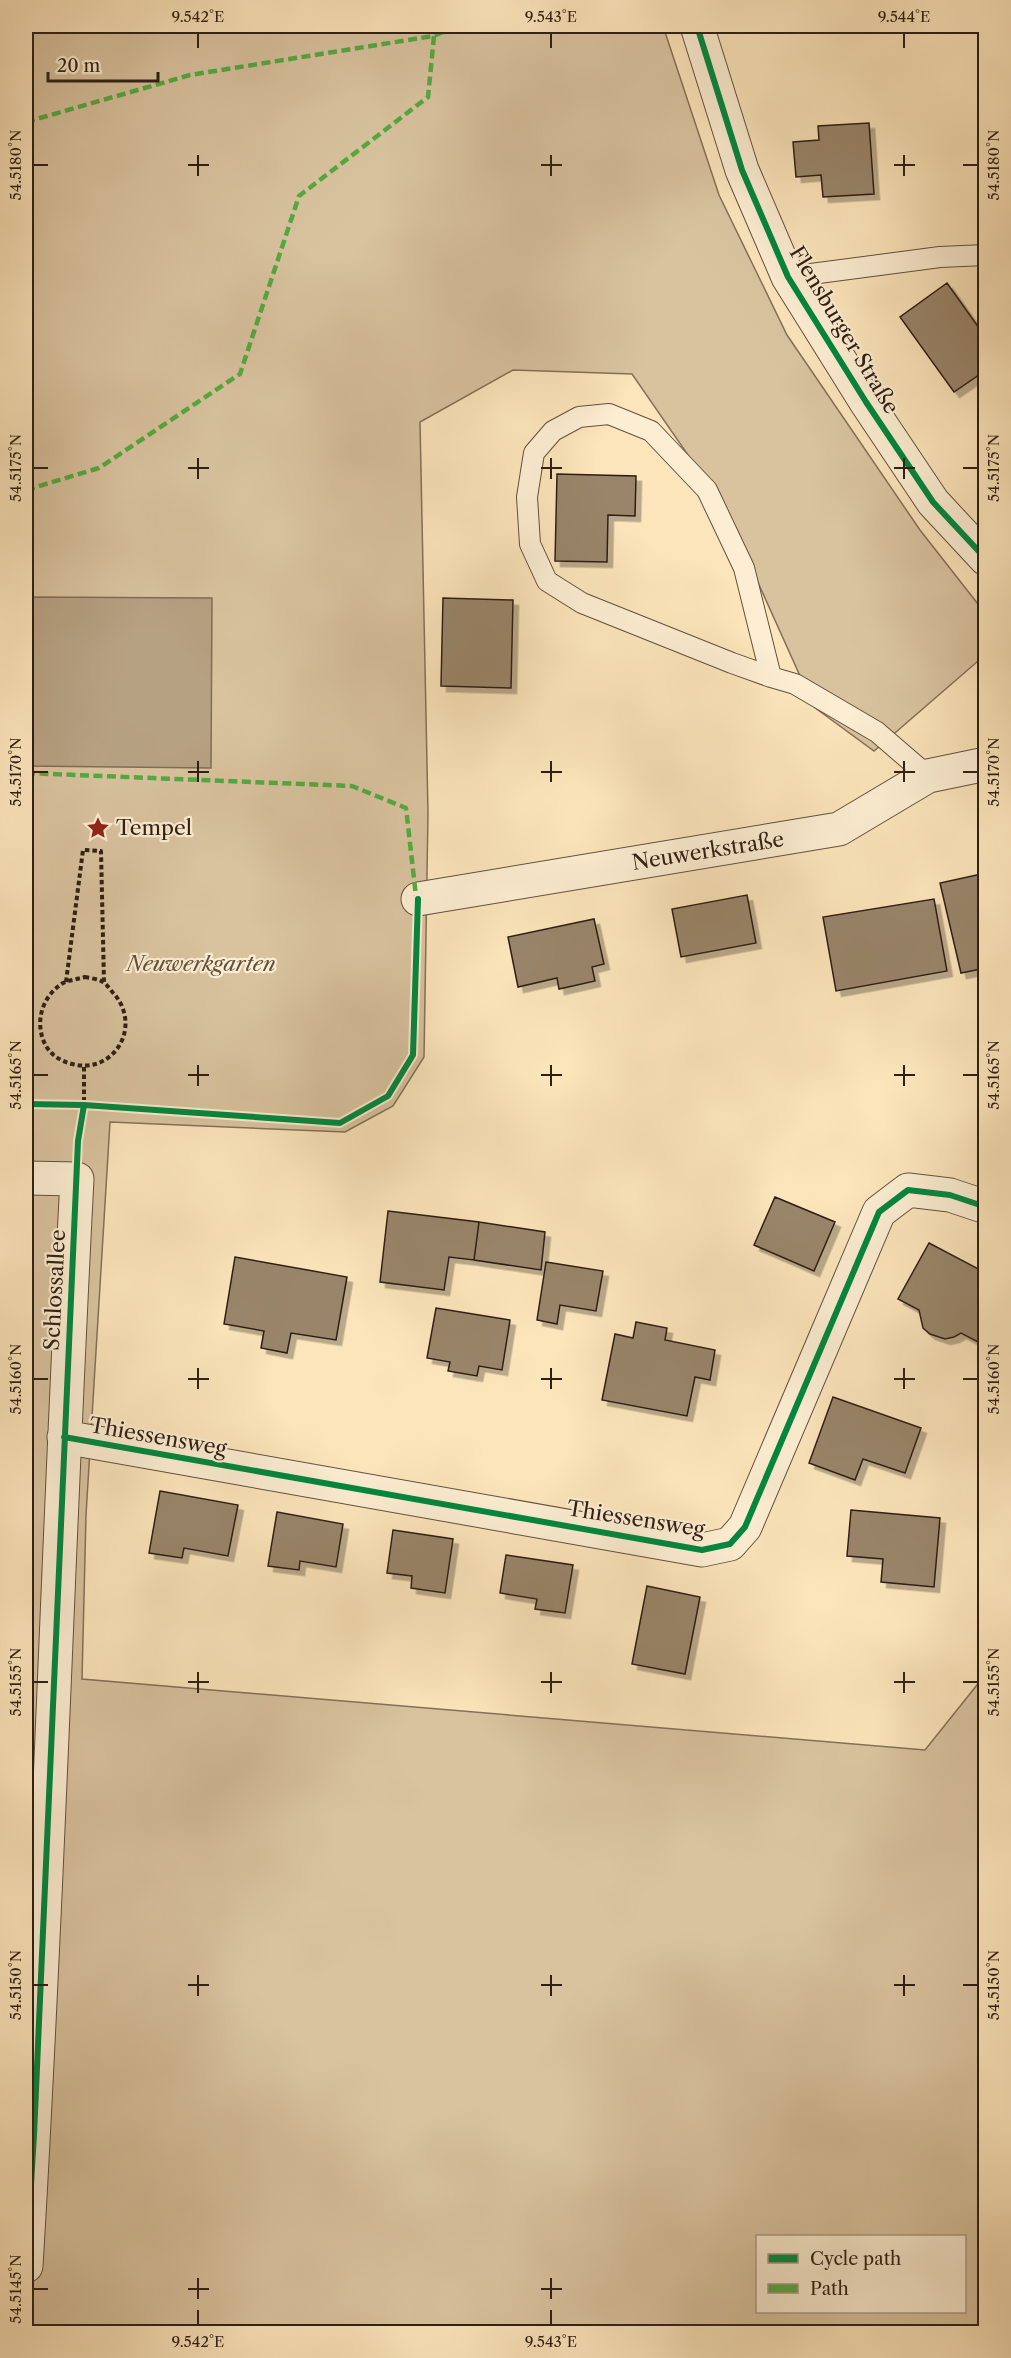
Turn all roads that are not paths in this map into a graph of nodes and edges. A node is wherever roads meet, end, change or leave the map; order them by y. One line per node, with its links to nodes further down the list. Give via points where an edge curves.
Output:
1 (697, 26): 3 (street, Flensburger Straße, via 742,170)
2 (986, 255): 3 (lane, via 940,257)
3 (788, 277): 4 (street, Flensburger Straße, via 933,502)
4 (986, 559)
5 (771, 677): 5 (lane, via 582,603 547,581 530,544 527,497 534,453 553,431 579,417 609,414 651,431 707,490 744,568); 7 (lane, via 795,684 877,732)
6 (986, 764): 7 (street, Neuwerkstraße)
7 (928, 776): 8 (street, Neuwerkstraße, via 839,830)
8 (418, 899)
9 (26, 1178): 11 (street, Schlossallee, via 77,1179)
10 (986, 1207): 11 (street, Thiessensweg, via 950,1195 908,1190 879,1212 745,1527 730,1544 702,1550)
11 (63, 1437): 12 (street, Schlossallee)
12 (26, 2266)

